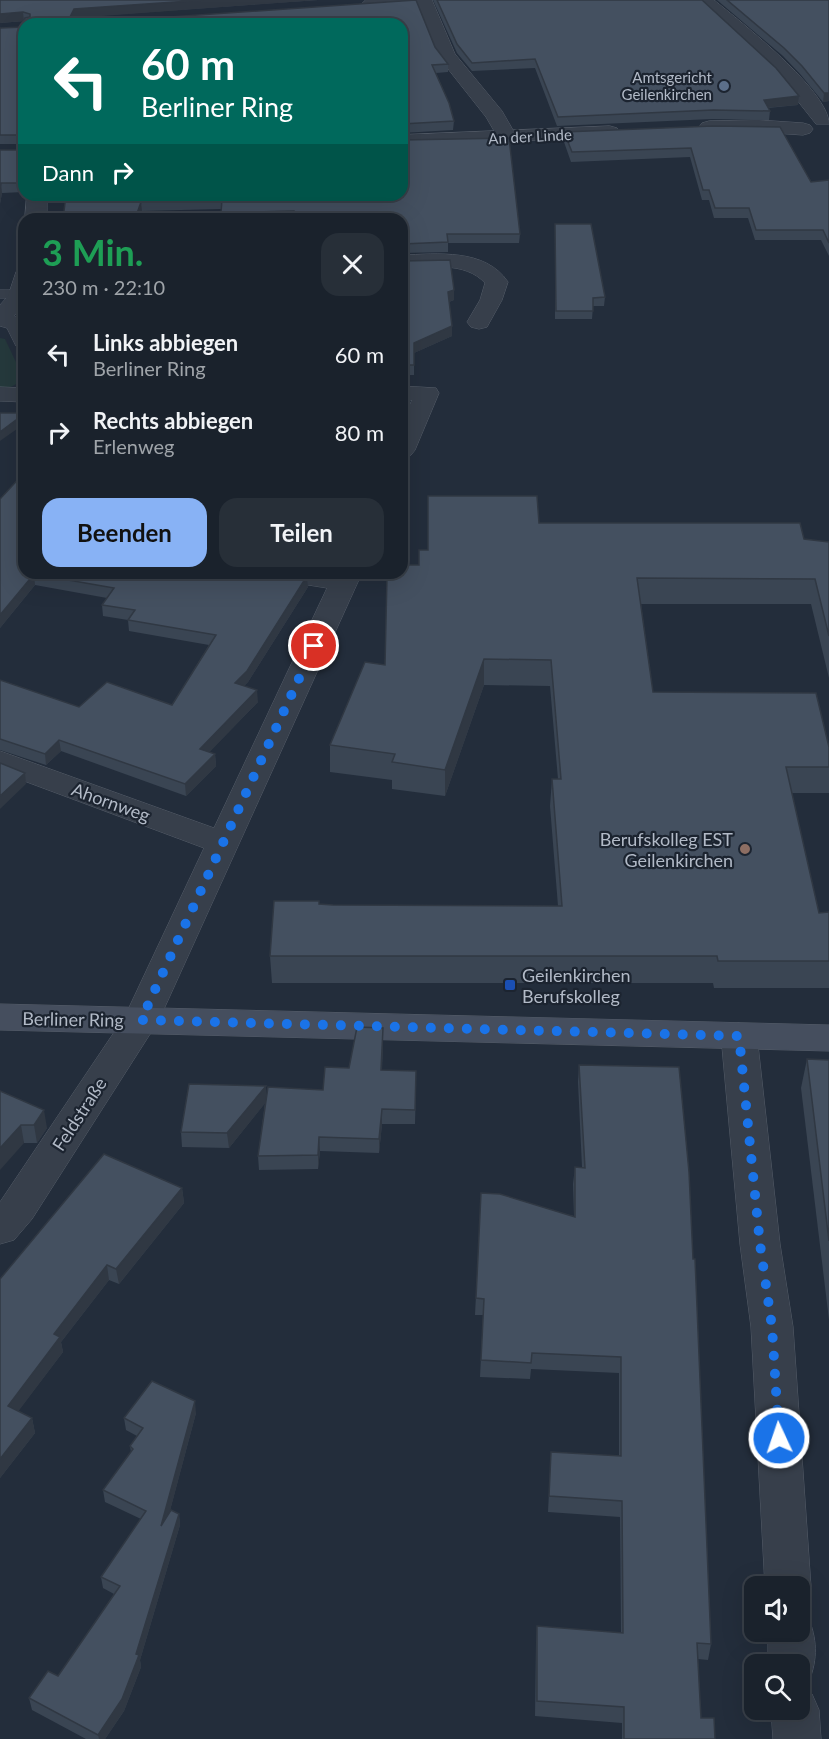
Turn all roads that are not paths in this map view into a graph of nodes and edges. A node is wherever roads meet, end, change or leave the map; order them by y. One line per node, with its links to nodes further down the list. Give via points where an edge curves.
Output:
1 (423, 0): 3 (street); 8 (street, via 446,55 495,115)
2 (704, 0): 4 (street, via 762,50)
3 (352, 5)
4 (826, 120): 6 (street)
5 (689, 128): 6 (street)
6 (803, 129): 10 (street, via 807,137)
7 (630, 131): 8 (street, An der Linde)
8 (507, 137): 9 (street, An der Linde)
9 (408, 141)
10 (822, 142)
11 (408, 262): 14 (street, via 452,261 491,274 496,282)
12 (18, 289): 13 (street, via 14,306)
13 (0, 318): 15 (street)
14 (479, 322)
15 (18, 326)
16 (408, 393): 19 (street, via 427,393)
17 (0, 394): 18 (street)
18 (18, 394)
19 (408, 436)
20 (346, 579): 22 (street, Feldstraße)
21 (0, 761): 22 (street, Ahornweg)
22 (223, 843): 24 (street, Feldstraße)
23 (0, 1017): 24 (main road, Berliner Ring)
24 (141, 1020): 25 (main road, Berliner Ring); 27 (street, Feldstraße)
25 (739, 1036): 26 (main road, Berliner Ring); 28 (street, via 772,1327)
26 (829, 1038)
27 (6, 1212)
28 (787, 1576)
29 (796, 1720): 30 (street)
30 (797, 1739)

